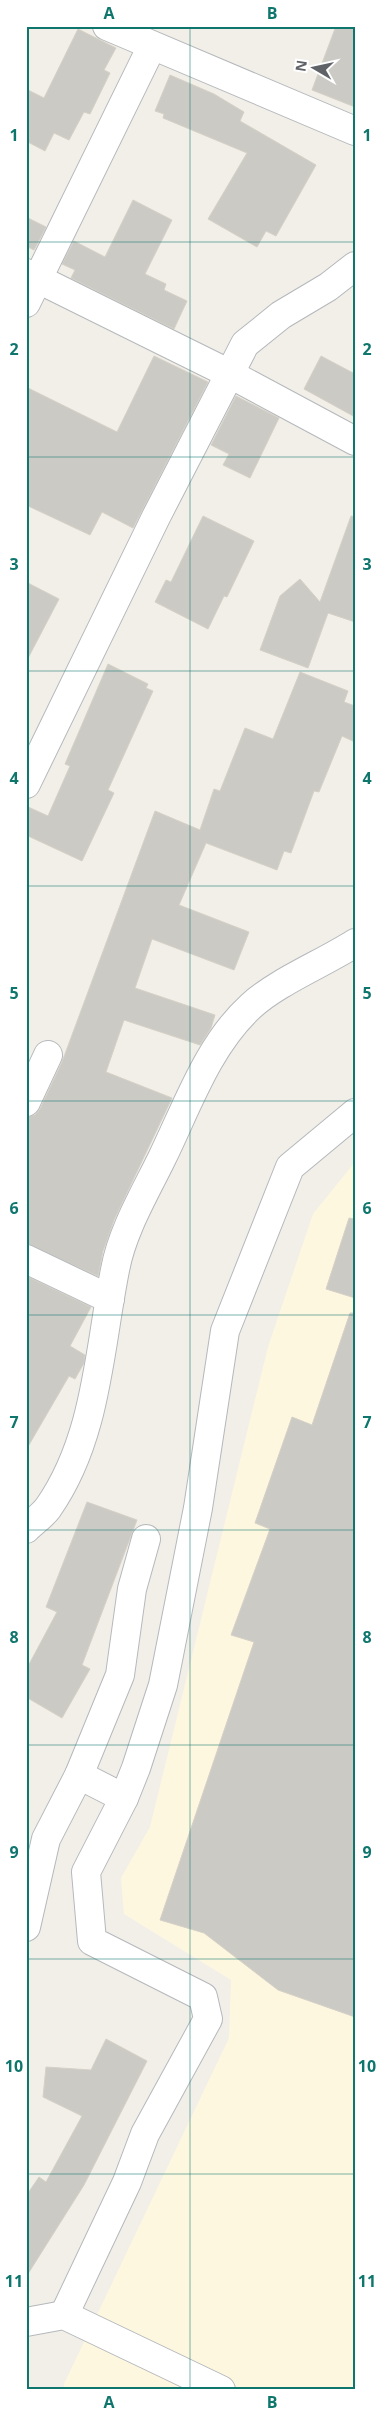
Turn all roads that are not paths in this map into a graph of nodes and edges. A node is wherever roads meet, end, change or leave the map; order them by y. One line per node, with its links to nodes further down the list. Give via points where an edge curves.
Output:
1 (107, 26): 2 (street)
2 (152, 46): 3 (street); 5 (street)
3 (355, 131)
4 (355, 266): 7 (street, via 328,287 281,315 245,344)
5 (33, 276): 6 (street); 7 (street)
6 (26, 303)
7 (230, 374): 8 (street); 9 (street, via 156,517)
8 (355, 441)
9 (26, 784)
10 (355, 943): 15 (street, via 253,1004 219,1045 136,1211 115,1268)
11 (48, 1055): 12 (street)
12 (26, 1102)
13 (355, 1113): 19 (street, via 290,1167 225,1331 198,1508 163,1685)
14 (26, 1259): 15 (street)
15 (110, 1299): 16 (street, via 89,1415 66,1477 47,1509)
16 (26, 1529)
17 (146, 1539): 18 (street, via 132,1589 120,1675)
18 (82, 1768): 19 (street); 20 (street, via 46,1839)
19 (124, 1798): 21 (street, via 86,1872 92,1941 203,1997 208,2019 145,2134 127,2182)
20 (26, 1927)
21 (64, 2315): 22 (street); 23 (street)
22 (26, 2322)
23 (221, 2390)

